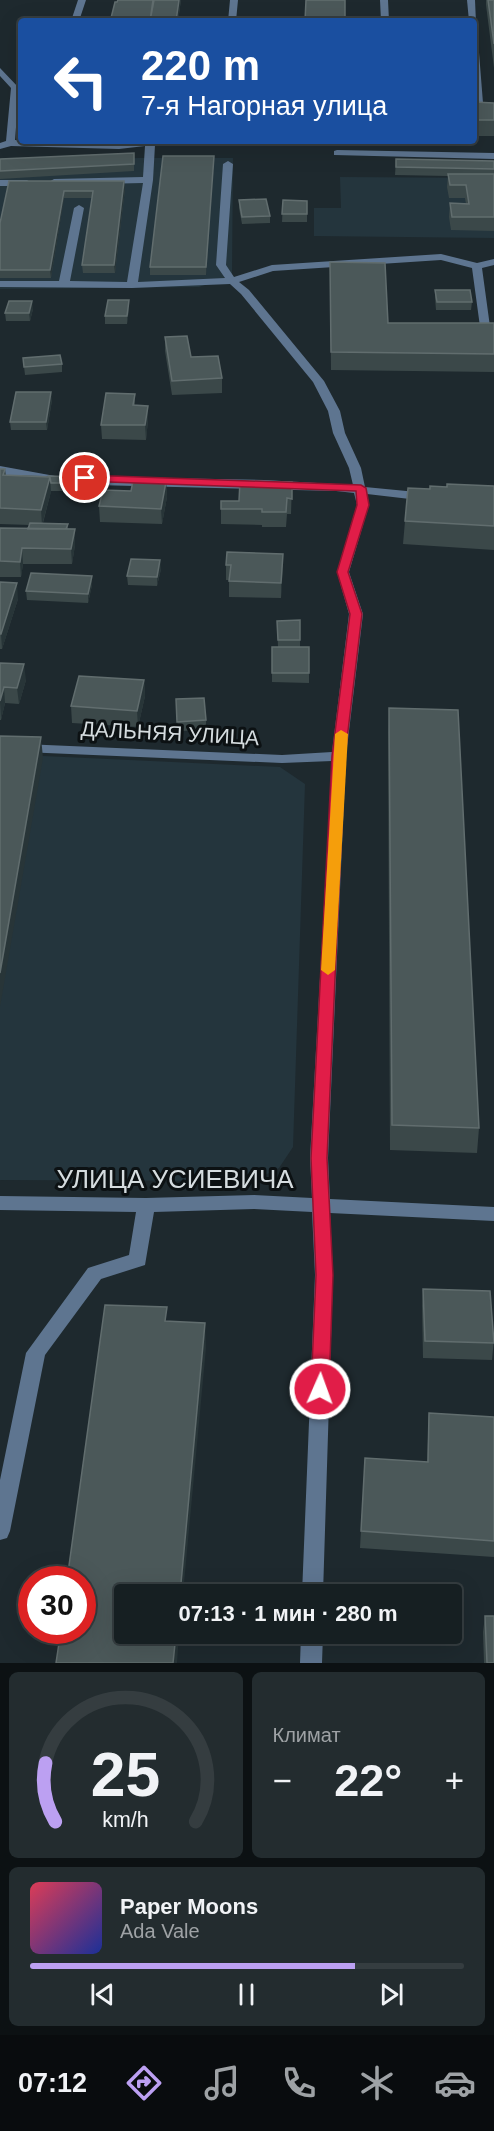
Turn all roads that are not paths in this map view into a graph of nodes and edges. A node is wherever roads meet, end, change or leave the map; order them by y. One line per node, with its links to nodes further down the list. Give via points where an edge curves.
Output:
1 (82, 0): 5 (street)
2 (234, 0): 6 (street)
3 (384, 0): 7 (street)
4 (471, 0): 8 (street)
5 (76, 18)
6 (232, 18)
7 (385, 18)
8 (473, 18)
9 (0, 70): 12 (street, via 15,88)
10 (477, 72): 11 (street)
11 (480, 103)
12 (10, 143): 13 (street); 17 (street)
13 (18, 143)
14 (46, 144): 15 (street)
15 (134, 144)
16 (149, 144): 21 (street)
17 (0, 146)
18 (337, 153): 19 (street)
19 (494, 156)
20 (228, 164): 28 (street, via 221,265)
21 (148, 180): 23 (street); 31 (street)
22 (35, 182): 24 (street)
23 (46, 182)
24 (0, 183)
25 (79, 208): 30 (street)
26 (494, 262): 27 (street)
27 (477, 266): 28 (street, via 441,257 272,268); 32 (street)
28 (232, 281): 31 (street); 34 (street, via 318,381 334,411)
29 (0, 284): 30 (street)
30 (64, 284): 31 (street)
31 (132, 285)
32 (486, 334)
33 (0, 470): 34 (street, via 55,480)
34 (361, 488): 35 (street, via 395,496); 37 (street, via 363,505 343,572 356,614)
35 (439, 497)
36 (0, 747): 37 (street, ДАЛЬНЯЯ УЛИЦА, via 282,759)
37 (339, 756): 40 (street, via 319,1158)
38 (0, 1203): 39 (street, УЛИЦА УСИЕВИЧА)
39 (146, 1205): 40 (street, УЛИЦА УСИЕВИЧА); 42 (street, via 138,1260 95,1273 36,1353)
40 (321, 1205): 41 (street, УЛИЦА УСИЕВИЧА); 43 (street, via 324,1275)
41 (494, 1214)
42 (0, 1531)
43 (313, 1584)
44 (312, 1644): 45 (street)
45 (311, 1663)

